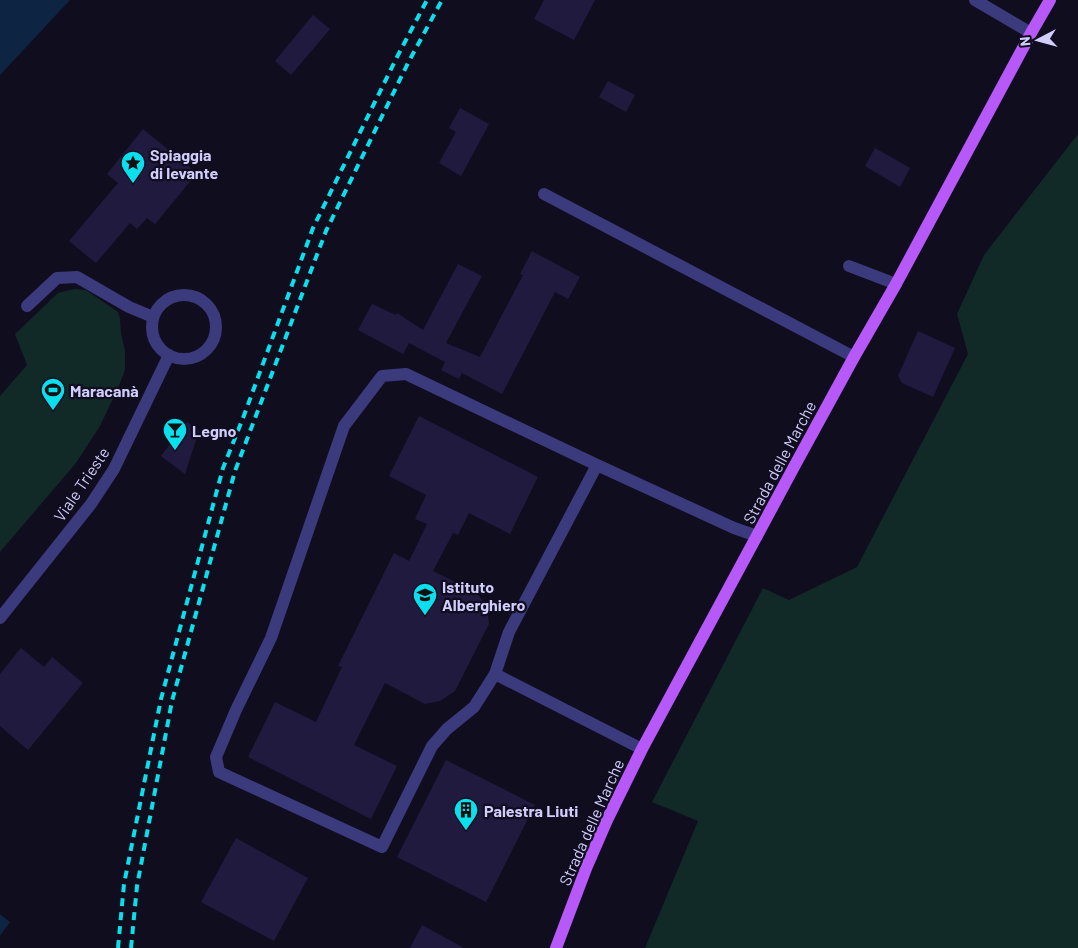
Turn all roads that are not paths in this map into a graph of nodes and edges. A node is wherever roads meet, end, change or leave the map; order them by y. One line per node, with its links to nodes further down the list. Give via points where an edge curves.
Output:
1 (975, 0): 3 (street)
2 (1050, 0): 3 (main road, Strada delle Marche)
3 (1030, 33): 6 (main road, Strada delle Marche)
4 (544, 194): 10 (street)
5 (849, 266): 6 (street)
6 (896, 284): 10 (main road, Strada delle Marche)
7 (27, 306): 8 (street, via 57,278 77,277)
8 (153, 317): 9 (street, via 154,339); 9 (street, via 165,302 183,296 201,301 213,316 216,327 208,348 190,359)
9 (169, 355): 13 (street, Viale Trieste, via 114,469 91,504)
10 (854, 357): 12 (main road, Strada delle Marche)
11 (597, 465): 12 (street); 14 (street, via 509,632); 14 (street, via 406,374 382,376 344,426 271,638 216,757 219,772 382,847 432,746 474,707)
12 (757, 536): 15 (main road, Strada delle Marche)
13 (0, 618)
14 (495, 674): 15 (street)
15 (642, 749): 16 (main road, Strada delle Marche, via 587,866)
16 (556, 948)

